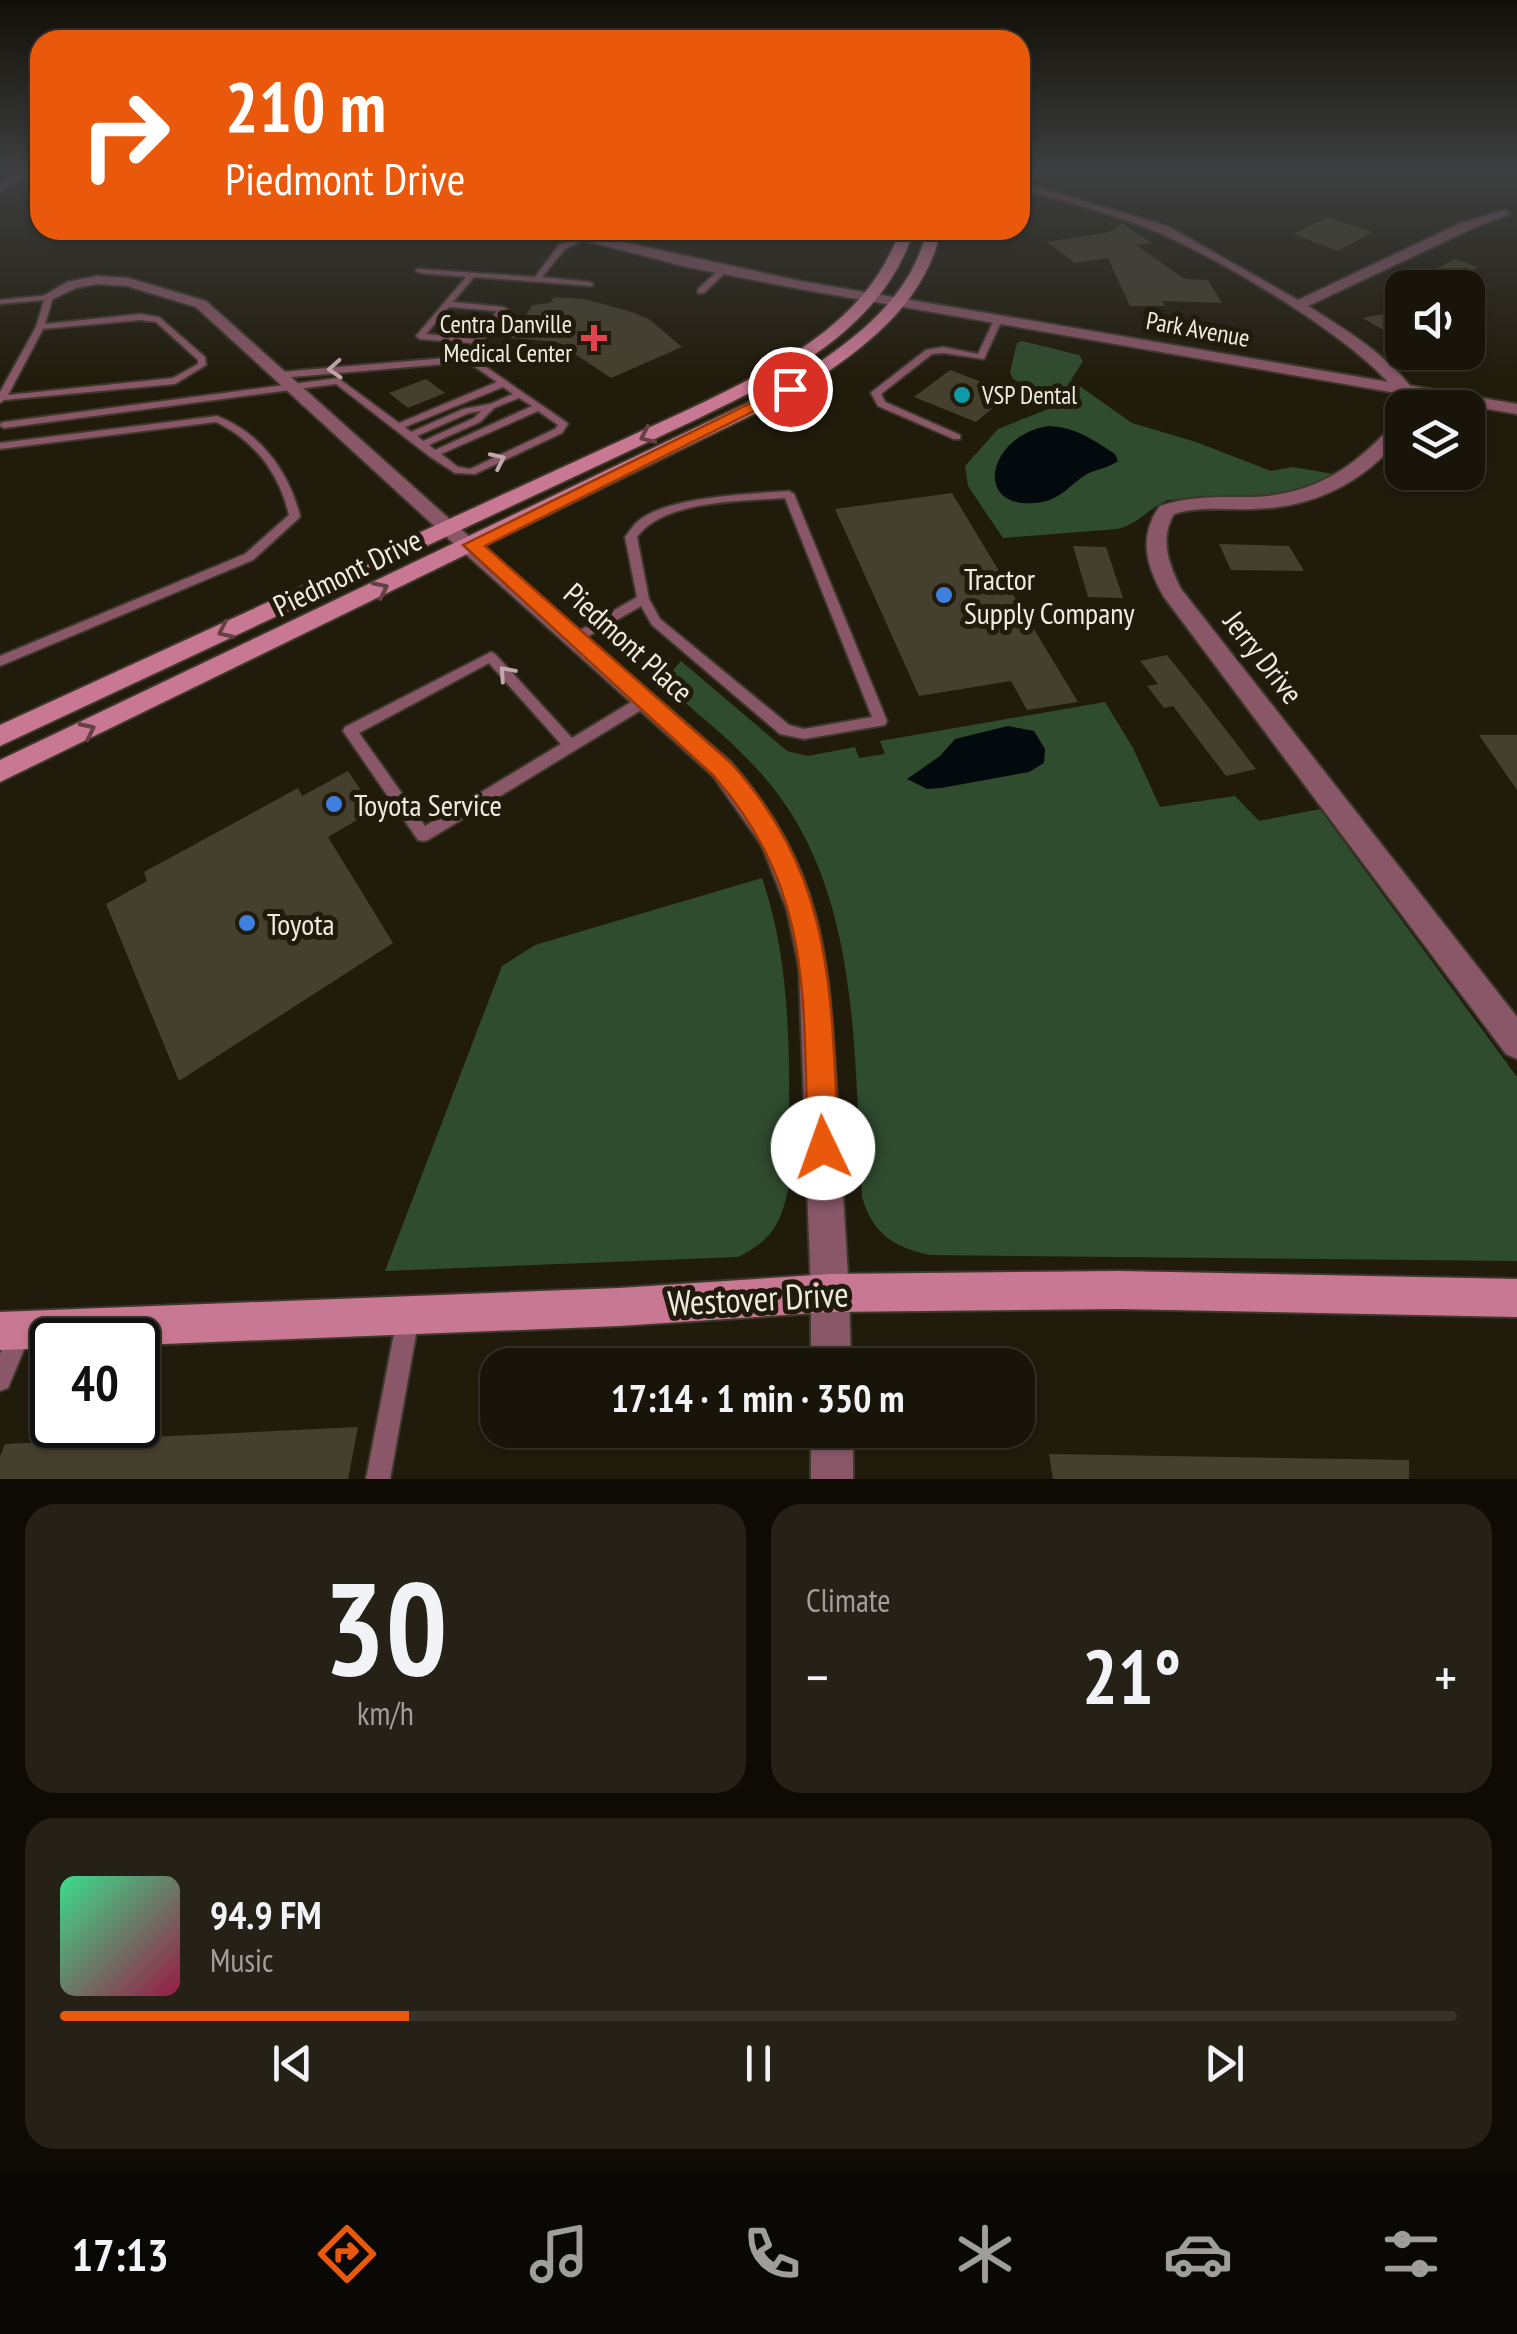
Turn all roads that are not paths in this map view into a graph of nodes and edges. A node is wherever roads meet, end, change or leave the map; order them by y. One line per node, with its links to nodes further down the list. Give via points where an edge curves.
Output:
1 (574, 241): 10 (lane)
2 (588, 241): 7 (street, Park Avenue)
3 (904, 241): 14 (main road, Piedmont Drive)
4 (931, 241): 16 (main road, Piedmont Drive, via 922,268)
5 (1186, 241): 18 (street)
6 (1434, 241): 18 (street)
7 (724, 270): 12 (lane); 14 (street, Park Avenue)
8 (420, 271): 9 (lane)
9 (472, 275): 10 (lane); 17 (lane)
10 (537, 279): 11 (lane)
11 (590, 284)
12 (702, 291)
13 (49, 297): 15 (lane); 20 (lane); 21 (street, Piedmont Place, via 97,280 202,304)
14 (871, 297): 16 (street, Park Avenue); 37 (main road, Piedmont Drive, one-way to 37, via 812,348 731,396)
15 (0, 302)
16 (898, 302): 19 (street, Park Avenue); 38 (main road, Piedmont Drive, via 856,343 790,389)
17 (446, 304): 17 (lane, via 420,336 478,342 503,309)
18 (1296, 306): 23 (street, via 1369,356)
19 (998, 320): 24 (street, Park Avenue); 33 (lane, via 980,357 929,352 876,393 880,404)
20 (40, 327): 26 (lane); 26 (lane, via 159,320 202,365 175,381)
21 (286, 382): 22 (lane, one-way to 21, via 470,359); 31 (lane); 32 (lane, via 338,382); 37 (street, Piedmont Place)
22 (506, 384): 25 (lane); 32 (lane)
23 (1405, 390)
24 (1385, 393)
25 (520, 394): 27 (lane); 28 (lane)
26 (0, 399)
27 (492, 406): 32 (lane); 36 (lane)
28 (539, 407): 36 (lane); 36 (lane); 36 (lane, one-way to 28, via 455,470 472,472 558,431 563,424)
29 (1485, 407): 30 (street, Park Avenue)
30 (1517, 410)
31 (1, 427)
32 (404, 432): 36 (lane)
33 (958, 437)
34 (1385, 442): 46 (street, Jerry Drive, via 1312,497 1199,502 1167,510 1155,546 1172,592)
35 (0, 446): 41 (lane, via 217,419 241,428 290,486 295,516 249,556)
36 (427, 449)
37 (448, 528): 38 (street, Piedmont Place); 43 (main road, Piedmont Drive, one-way to 43)
38 (472, 545): 40 (street, Piedmont Place); 45 (main road, Piedmont Drive, one-way to 38)
39 (643, 599): 39 (lane, via 656,622 786,730 804,734 880,721 789,494 668,509 640,524 631,537); 40 (lane)
40 (576, 638): 42 (street, Piedmont Place)
41 (0, 661)
42 (646, 700): 44 (lane); 47 (street, Piedmont Place, via 752,802 784,856 805,916 814,967)
43 (0, 736)
44 (571, 746): 44 (lane, one-way to 44, via 492,657 350,731 423,835)
45 (0, 772)
46 (1517, 1042)
47 (830, 1292): 48 (main road, Westover Drive, via 1136,1290); 49 (main road, Westover Drive); 51 (street, Piedmont Place)
48 (1515, 1302)
49 (409, 1314): 50 (main road, Westover Drive); 54 (lane)
50 (11, 1331): 52 (lane)
51 (831, 1348)
52 (0, 1380)
53 (832, 1448): 55 (street)
54 (378, 1479)
55 (832, 1479)

